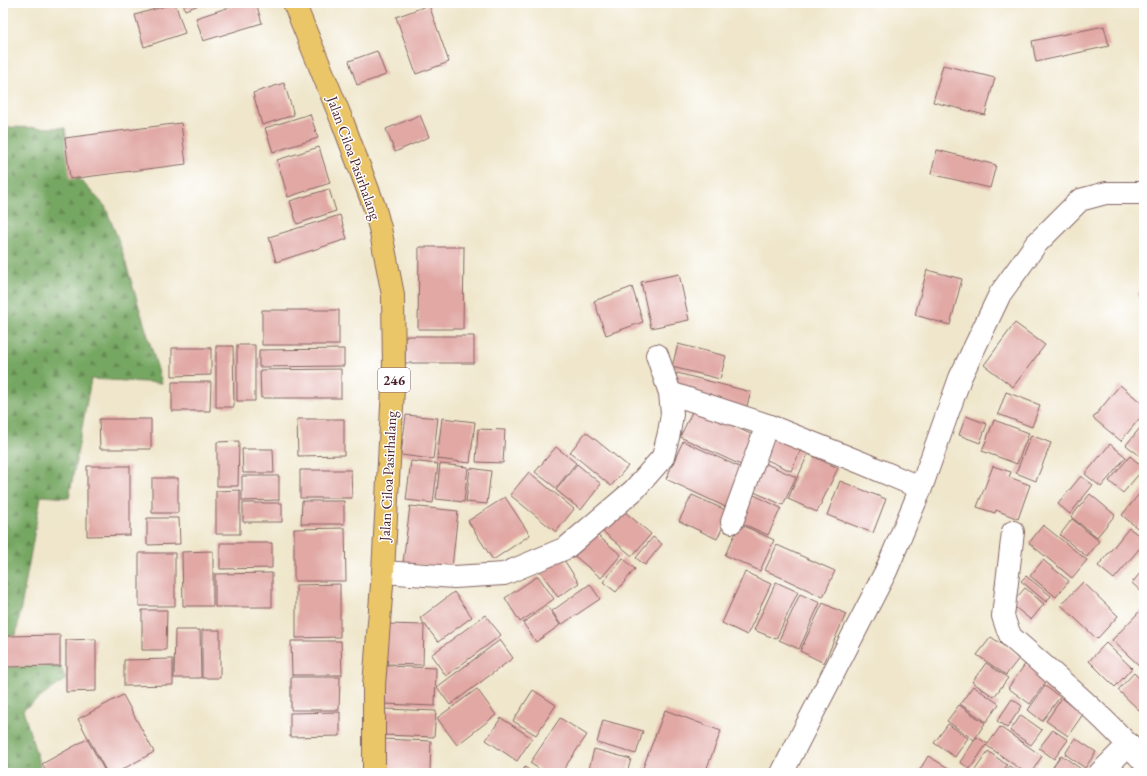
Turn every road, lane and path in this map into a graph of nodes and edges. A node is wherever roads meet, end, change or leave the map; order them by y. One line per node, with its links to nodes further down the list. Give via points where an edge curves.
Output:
1 (294, 3): 9 (main road, Jalan Ciloa Pasirhalang / 246, via 374,206 392,296 394,370)
2 (1144, 193): 6 (street, via 1106,193 1080,200 1036,244 1000,294 963,371)
3 (657, 355): 4 (street)
4 (670, 393): 5 (street); 9 (street, via 672,414 663,457 634,490 566,548 504,574 454,577)
5 (767, 425): 6 (street); 7 (street)
6 (920, 488): 13 (street, via 886,571)
7 (732, 522)
8 (1013, 532): 10 (street, via 1003,616 1011,637)
9 (382, 572): 12 (main road, Jalan Ciloa Pasirhalang / 246, via 374,685)
10 (1129, 744): 11 (street); 14 (street)
11 (1144, 762)
12 (374, 773)
13 (782, 773)
14 (1100, 773)

